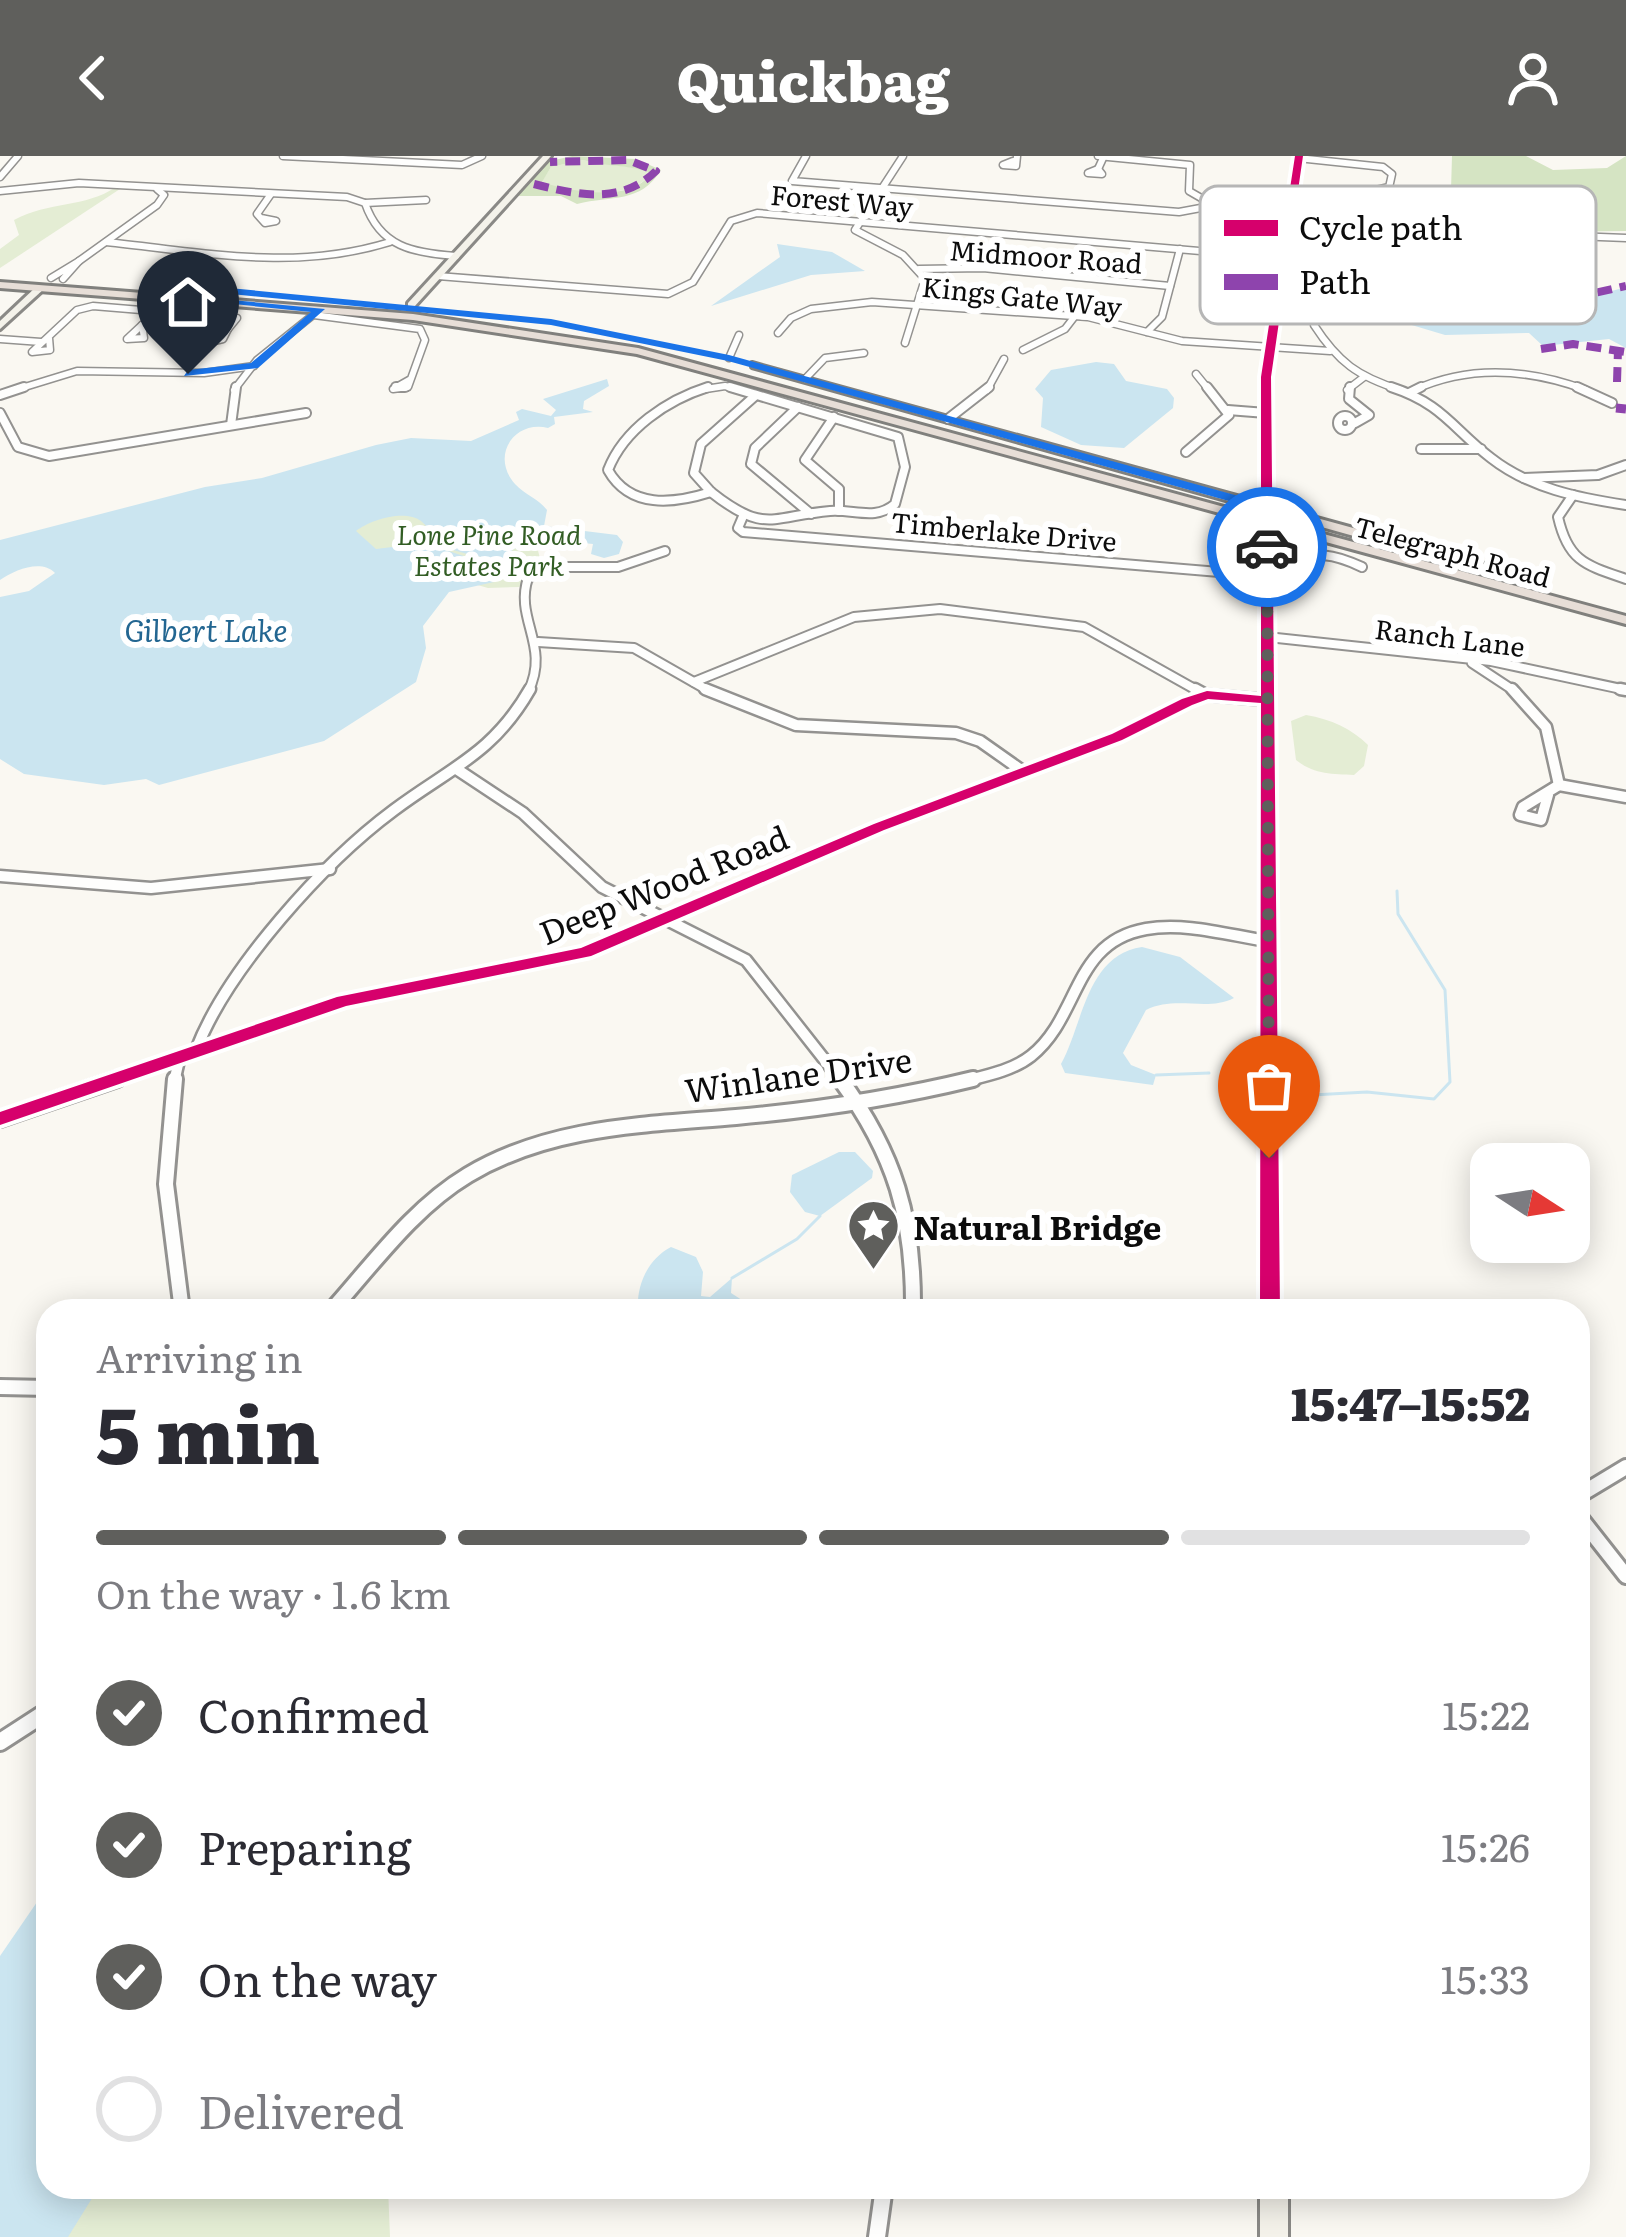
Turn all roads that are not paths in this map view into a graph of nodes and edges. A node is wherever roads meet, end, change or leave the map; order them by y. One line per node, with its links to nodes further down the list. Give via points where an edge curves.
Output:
1 (18, 156): 10 (street)
2 (547, 156): 31 (street)
3 (903, 156): 15 (street)
4 (1101, 156): 9 (street); 18 (street, via 1194,165 1189,191)
5 (1299, 157): 13 (street, via 1383,167 1392,174)
6 (281, 158): 7 (street, via 477,166)
7 (481, 158)
8 (801, 158): 11 (street)
9 (1098, 169)
10 (0, 177)
11 (794, 180): 12 (street); 15 (street)
12 (780, 182)
13 (1389, 186)
14 (0, 189): 16 (street, via 79,184)
15 (879, 189): 21 (street); 23 (street)
16 (160, 192): 17 (street); 26 (street)
17 (271, 194): 20 (street); 22 (street, via 258,208)
18 (1200, 198)
19 (426, 200): 20 (street)
20 (365, 203): 27 (street, via 371,229)
21 (1200, 208)
22 (261, 218)
23 (859, 221): 29 (street, Forest Way); 32 (street, via 858,234); 34 (street, Forest Way, via 741,215 691,284 664,295)
24 (1596, 239): 25 (street)
25 (1626, 241): 28 (street)
26 (106, 242): 27 (street, via 286,265 344,259); 35 (street)
27 (390, 242): 31 (street)
28 (1596, 242)
29 (1180, 249): 30 (street, Forest Way); 37 (street)
30 (1200, 251)
31 (458, 254): 34 (street)
32 (919, 269): 37 (street, Midmoor Road); 42 (street, via 925,281)
33 (0, 274): 35 (highway, Telegraph Road)
34 (438, 276): 43 (street)
35 (57, 278): 38 (highway); 39 (highway, Telegraph Road)
36 (0, 285): 38 (highway, Telegraph Road)
37 (1170, 286): 55 (street, via 1162,317)
38 (40, 288): 40 (highway, Telegraph Road); 52 (street)
39 (184, 288): 40 (highway); 41 (highway, Telegraph Road)
40 (166, 298): 41 (highway, Telegraph Road)
41 (216, 302): 43 (highway, Telegraph Road); 44 (street, via 196,313); 45 (highway, Telegraph Road); 53 (street, via 237,318)
42 (918, 304): 47 (street, Kings Gate Way); 56 (street, Kings Gate Way, via 820,306); 59 (street)
43 (411, 305): 46 (highway); 62 (highway, Telegraph Road)
44 (159, 310): 51 (street); 58 (street, via 87,306 45,340)
45 (317, 312): 46 (highway, Telegraph Road); 54 (street); 70 (street)
46 (389, 315): 48 (highway, Telegraph Road)
47 (1075, 316): 55 (street, Kings Gate Way); 63 (street)
48 (431, 319): 54 (street); 78 (highway, Telegraph Road, via 601,344)
49 (1272, 324): 60 (street)
50 (1320, 324): 61 (street)
51 (142, 325)
52 (0, 326)
53 (228, 329)
54 (420, 329): 77 (street, via 425,340)
55 (1147, 332): 60 (street, Kings Gate Way)
56 (778, 333)
57 (739, 335): 67 (street)
58 (0, 339)
59 (904, 343)
60 (1269, 345): 61 (street, Kings Gate Way); 88 (street)
61 (1329, 348): 74 (street)
62 (693, 350)
63 (1023, 350)
64 (814, 351): 68 (street)
65 (864, 353): 68 (street)
66 (711, 354): 67 (highway, Telegraph Road)
67 (729, 358): 72 (highway, Telegraph Road)
68 (827, 358): 76 (street)
69 (1004, 358): 89 (street, via 985,396)
70 (254, 366): 71 (street); 75 (street)
71 (212, 373): 75 (street); 80 (street, via 77,371)
72 (789, 374): 76 (highway, Telegraph Road); 78 (highway)
73 (1196, 374): 86 (street)
74 (1364, 377): 79 (street); 90 (street, via 1347,390 1369,416)
75 (239, 379): 91 (street, via 226,400)
76 (806, 379): 89 (highway, Telegraph Road)
77 (409, 380)
78 (766, 383): 96 (highway, Telegraph Road)
79 (1409, 393): 82 (street, via 1450,378 1523,373 1574,382); 94 (street, via 1443,410)
80 (0, 394)
81 (756, 395): 83 (street); 101 (street, via 697,451 694,473); 101 (street, via 717,384 685,393 608,464 615,484 644,500)
82 (1612, 403)
83 (798, 407): 87 (street); 107 (street, via 755,448 751,464)
84 (0, 413): 91 (street, via 18,447 49,456)
85 (306, 413): 91 (street)
86 (1228, 414): 88 (street); 95 (street)
87 (834, 417): 105 (street, via 805,460 839,489); 105 (street, via 895,436 905,461 890,511)
88 (1266, 417): 104 (street)
89 (948, 419): 92 (highway, Telegraph Road)
90 (1354, 423)
91 (231, 425)
92 (1033, 442): 96 (highway, via 1035,450); 97 (highway, Telegraph Road)
93 (1421, 449): 94 (street)
94 (1481, 449): 100 (street)
95 (1186, 452)
96 (1016, 454): 99 (highway, Telegraph Road)
97 (1089, 458): 99 (highway); 104 (highway, Telegraph Road)
98 (1626, 465): 100 (street, via 1591,476)
99 (1070, 470): 109 (highway, Telegraph Road)
100 (1524, 478): 102 (street)
101 (712, 492): 106 (street)
102 (1573, 494): 103 (street); 115 (street, via 1558,517 1564,547)
103 (1626, 505)
104 (1267, 508): 109 (street); 114 (highway, Telegraph Road)
105 (839, 511): 107 (street)
106 (744, 514): 108 (street); 110 (street, Timberlake Drive, via 738,528)
107 (811, 514): 108 (street)
108 (759, 520): 110 (street)
109 (1267, 525): 113 (street); 114 (highway, Telegraph Road)
110 (754, 533): 113 (street, Timberlake Drive)
111 (665, 551): 121 (street, via 618,567 532,575 524,593)
112 (1362, 568): 113 (street, Timberlake Drive, via 1314,552)
113 (1267, 570): 120 (street)
114 (1487, 577): 116 (highway, Telegraph Road); 117 (highway, Telegraph Road)
115 (1626, 579)
116 (1546, 586): 117 (highway, via 1531,588); 118 (highway, Telegraph Road)
117 (1531, 596): 119 (highway, Telegraph Road)
118 (1626, 607)
119 (1626, 620)
120 (1267, 637): 122 (street, Ranch Lane); 126 (street)
121 (538, 642): 123 (street, via 634,648); 127 (street, via 530,688 484,751)
122 (1456, 657): 124 (street, Ranch Lane); 129 (street, via 1514,689 1537,712 1555,743)
123 (694, 682): 125 (street, via 847,620 926,608 1084,627); 128 (street, via 811,728 914,727 967,736)
124 (1626, 690)
125 (1207, 695): 126 (street, Deep Wood Road); 128 (street, Deep Wood Road)
126 (1267, 700): 135 (street)
127 (458, 770): 132 (street, via 394,809); 134 (street, via 523,813 602,887)
128 (1024, 772): 134 (street, Deep Wood Road)
129 (1558, 785): 130 (street); 131 (street)
130 (1548, 796)
131 (1626, 797)
132 (330, 869): 133 (street, via 151,888); 136 (street, via 231,992)
133 (0, 875)
134 (669, 920): 136 (street, Deep Wood Road, via 554,962 343,1001); 138 (street, via 753,966)
135 (1268, 941): 138 (street, Winlane Drive, via 1134,931 1084,964 1048,1039 1025,1062); 143 (street)
136 (196, 1050): 137 (street, Deep Wood Road)
137 (180, 1056): 139 (street, Deep Wood Road); 140 (street, via 162,1166)
138 (854, 1098): 141 (street, Winlane Drive, via 775,1113 598,1126 506,1155 421,1214); 142 (street, via 907,1203)
139 (0, 1119)
140 (180, 1299)
141 (342, 1299)
142 (913, 1299)
143 (1270, 1299)
144 (0, 1388): 145 (street)
145 (36, 1388)
146 (1626, 1468): 147 (street)
147 (1590, 1489)
148 (1590, 1530): 149 (street)
149 (1626, 1576)
150 (36, 1719): 151 (street)
151 (0, 1742)
152 (882, 2199): 154 (street)
153 (1274, 2199): 155 (street)
154 (877, 2237)
155 (1274, 2237)

